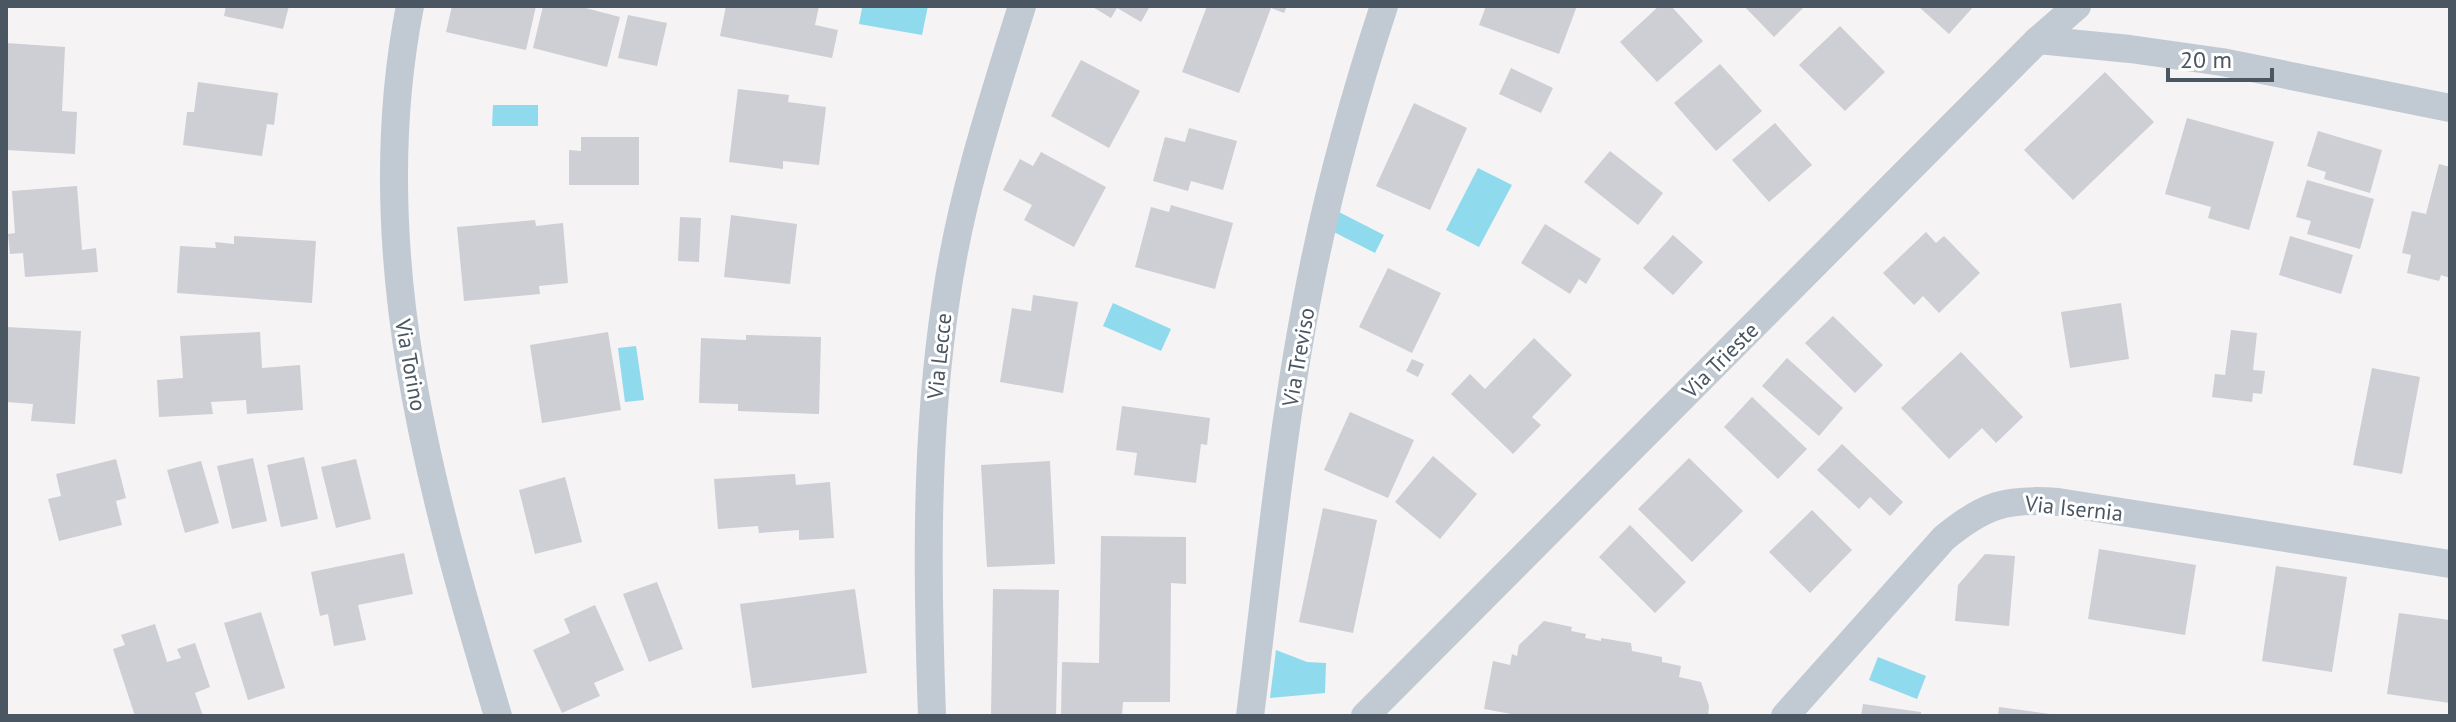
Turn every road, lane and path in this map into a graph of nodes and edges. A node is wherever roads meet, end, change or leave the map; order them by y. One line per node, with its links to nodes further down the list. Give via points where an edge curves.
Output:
1 (410, 6): 8 (street, Via Torino, via 394,161 402,323 440,504)
2 (1022, 6): 9 (street, Via Lecce, via 962,217 938,351 929,490)
3 (1384, 6): 10 (street, Via Treviso, via 1343,142 1311,281 1288,416)
4 (2077, 6): 5 (street, Via Trieste)
5 (2038, 40): 6 (street, via 2206,60); 11 (street, Via Trieste)
6 (2450, 108)
7 (2450, 564): 12 (street, Via Isernia, via 2058,502 2009,502 1972,516 1944,538)
8 (498, 716)
9 (932, 716)
10 (1250, 716)
11 (1365, 716)
12 (1785, 716)

